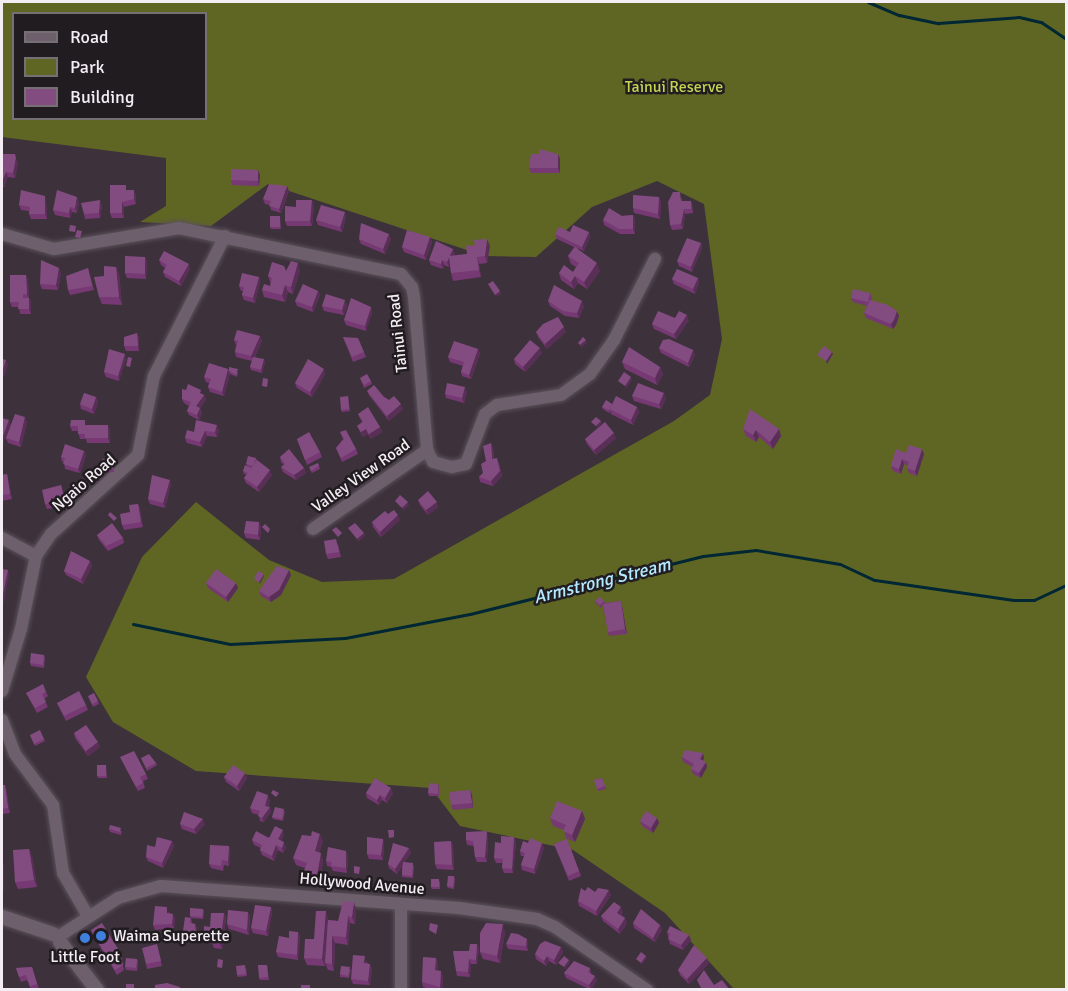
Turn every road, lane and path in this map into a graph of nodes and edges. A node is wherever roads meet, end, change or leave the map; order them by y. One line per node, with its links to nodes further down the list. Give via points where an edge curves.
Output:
1 (2, 234): 2 (street, Tainui Road, via 54,249 179,228)
2 (225, 236): 4 (street, Tainui Road, via 401,274 412,287 414,297); 7 (street, Ngaio Road, via 154,376 138,455 51,534)
3 (655, 260): 4 (street, via 614,340 591,374 561,395 541,401 508,402 485,414 466,464 452,467 433,462)
4 (427, 450): 5 (street, Valley View Road)
5 (313, 529)
6 (2, 538): 7 (street)
7 (36, 556): 8 (street, Ngaio Road, via 26,612)
8 (2, 691)
9 (2, 720): 11 (street, via 15,754 53,805 63,873)
10 (401, 904): 11 (street, Hollywood Avenue, via 161,886 118,898); 15 (street); 16 (street, Hollywood Avenue, via 537,919 555,927)
11 (88, 916): 13 (street, Hollywood Avenue)
12 (2, 917): 13 (street)
13 (59, 936): 14 (street)
14 (97, 990)
15 (401, 990)
16 (647, 990)

